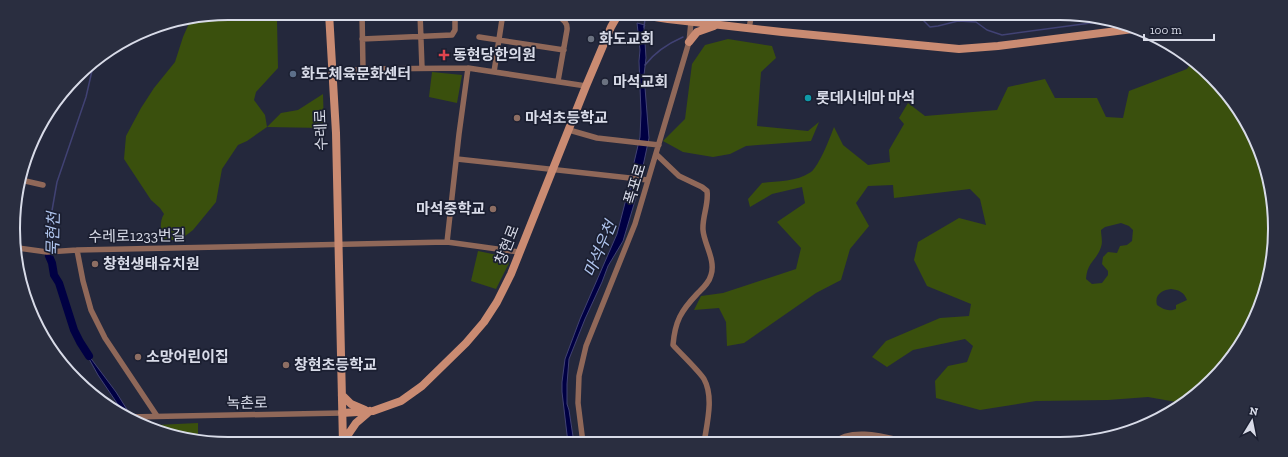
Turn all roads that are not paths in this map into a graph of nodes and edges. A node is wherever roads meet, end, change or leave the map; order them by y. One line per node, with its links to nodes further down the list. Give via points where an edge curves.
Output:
1 (329, 20): 24 (street, 수레로)
2 (362, 20): 16 (street)
3 (420, 20): 14 (street)
4 (455, 20): 14 (street, via 452,35)
5 (503, 20): 17 (street)
6 (565, 20): 19 (street, via 568,26)
7 (615, 20): 26 (street, 창현로)
8 (676, 20): 10 (street)
9 (751, 20): 12 (street)
10 (691, 22): 11 (street); 18 (street, 폭포로)
11 (718, 25): 12 (street); 18 (street, via 697,32)
12 (749, 28): 13 (street, via 959,49)
13 (1123, 30)
14 (421, 37): 16 (street); 20 (street)
15 (479, 37): 17 (street)
16 (362, 39): 22 (street)
17 (500, 39): 19 (street); 23 (street)
18 (689, 42): 28 (street, 폭포로)
19 (564, 50): 25 (street)
20 (422, 68): 21 (street); 22 (street)
21 (468, 68): 23 (street); 30 (street)
22 (363, 69): 24 (street)
23 (494, 72): 25 (street)
24 (332, 73): 36 (street, 수레로, via 336,133)
25 (558, 82): 26 (street)
26 (586, 86): 27 (street, 창현로)
27 (569, 130): 28 (street, via 597,138); 31 (street, 창현로)
28 (659, 145): 29 (street, 폭포로)
29 (656, 154): 32 (street, 폭포로); 48 (street, via 679,176 707,191 708,196 703,231 712,261 712,273 707,284 679,316 674,329 673,345 704,379 709,393)
30 (457, 159): 31 (street); 35 (street)
31 (552, 170): 32 (street); 39 (street, 창현로)
32 (645, 180): 47 (street, 폭포로, via 627,248 584,354 579,376 578,403)
33 (26, 181): 34 (street)
34 (43, 185)
35 (447, 242): 36 (street); 39 (street)
36 (337, 245): 38 (street, 수레로1233번길); 40 (street, 수레로)
37 (21, 248): 38 (street, via 47,252)
38 (77, 250): 43 (street, 수레로1233번길, via 91,310 105,338)
39 (519, 252): 41 (street, 창현로, via 497,302 466,343 422,386 400,401)
40 (342, 395): 41 (street, via 351,404); 42 (street, 수레로)
41 (370, 411): 42 (street, 창현로); 46 (street, via 356,423)
42 (342, 413): 43 (street, 녹촌로); 45 (street, 수레로)
43 (155, 416): 44 (street, 녹촌로)
44 (139, 417)
45 (343, 437)
46 (347, 437)
47 (582, 437)
48 (705, 437)
49 (843, 437): 50 (street, via 863,433)
50 (885, 437)

